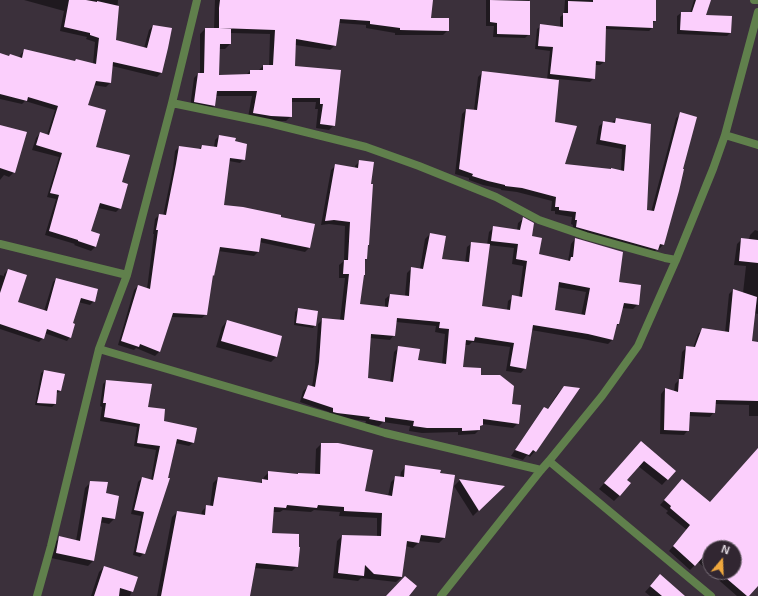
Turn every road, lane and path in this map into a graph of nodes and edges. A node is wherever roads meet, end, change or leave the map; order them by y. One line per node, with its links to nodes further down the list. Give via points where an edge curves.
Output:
1 (197, 0): 5 (street)
2 (754, 0): 3 (street)
3 (758, 0)
4 (758, 12): 6 (street)
5 (172, 103): 9 (street, via 366,147 496,197 539,220 586,236); 10 (street)
6 (725, 135): 7 (street); 9 (street)
7 (758, 145)
8 (0, 244): 10 (street)
9 (676, 260): 12 (street, via 638,346 602,396)
10 (127, 275): 11 (street)
11 (99, 348): 13 (street, via 385,433); 14 (street)
12 (549, 461): 13 (street); 16 (street)
13 (540, 470): 15 (street)
14 (37, 596)
15 (441, 596)
16 (711, 596)

